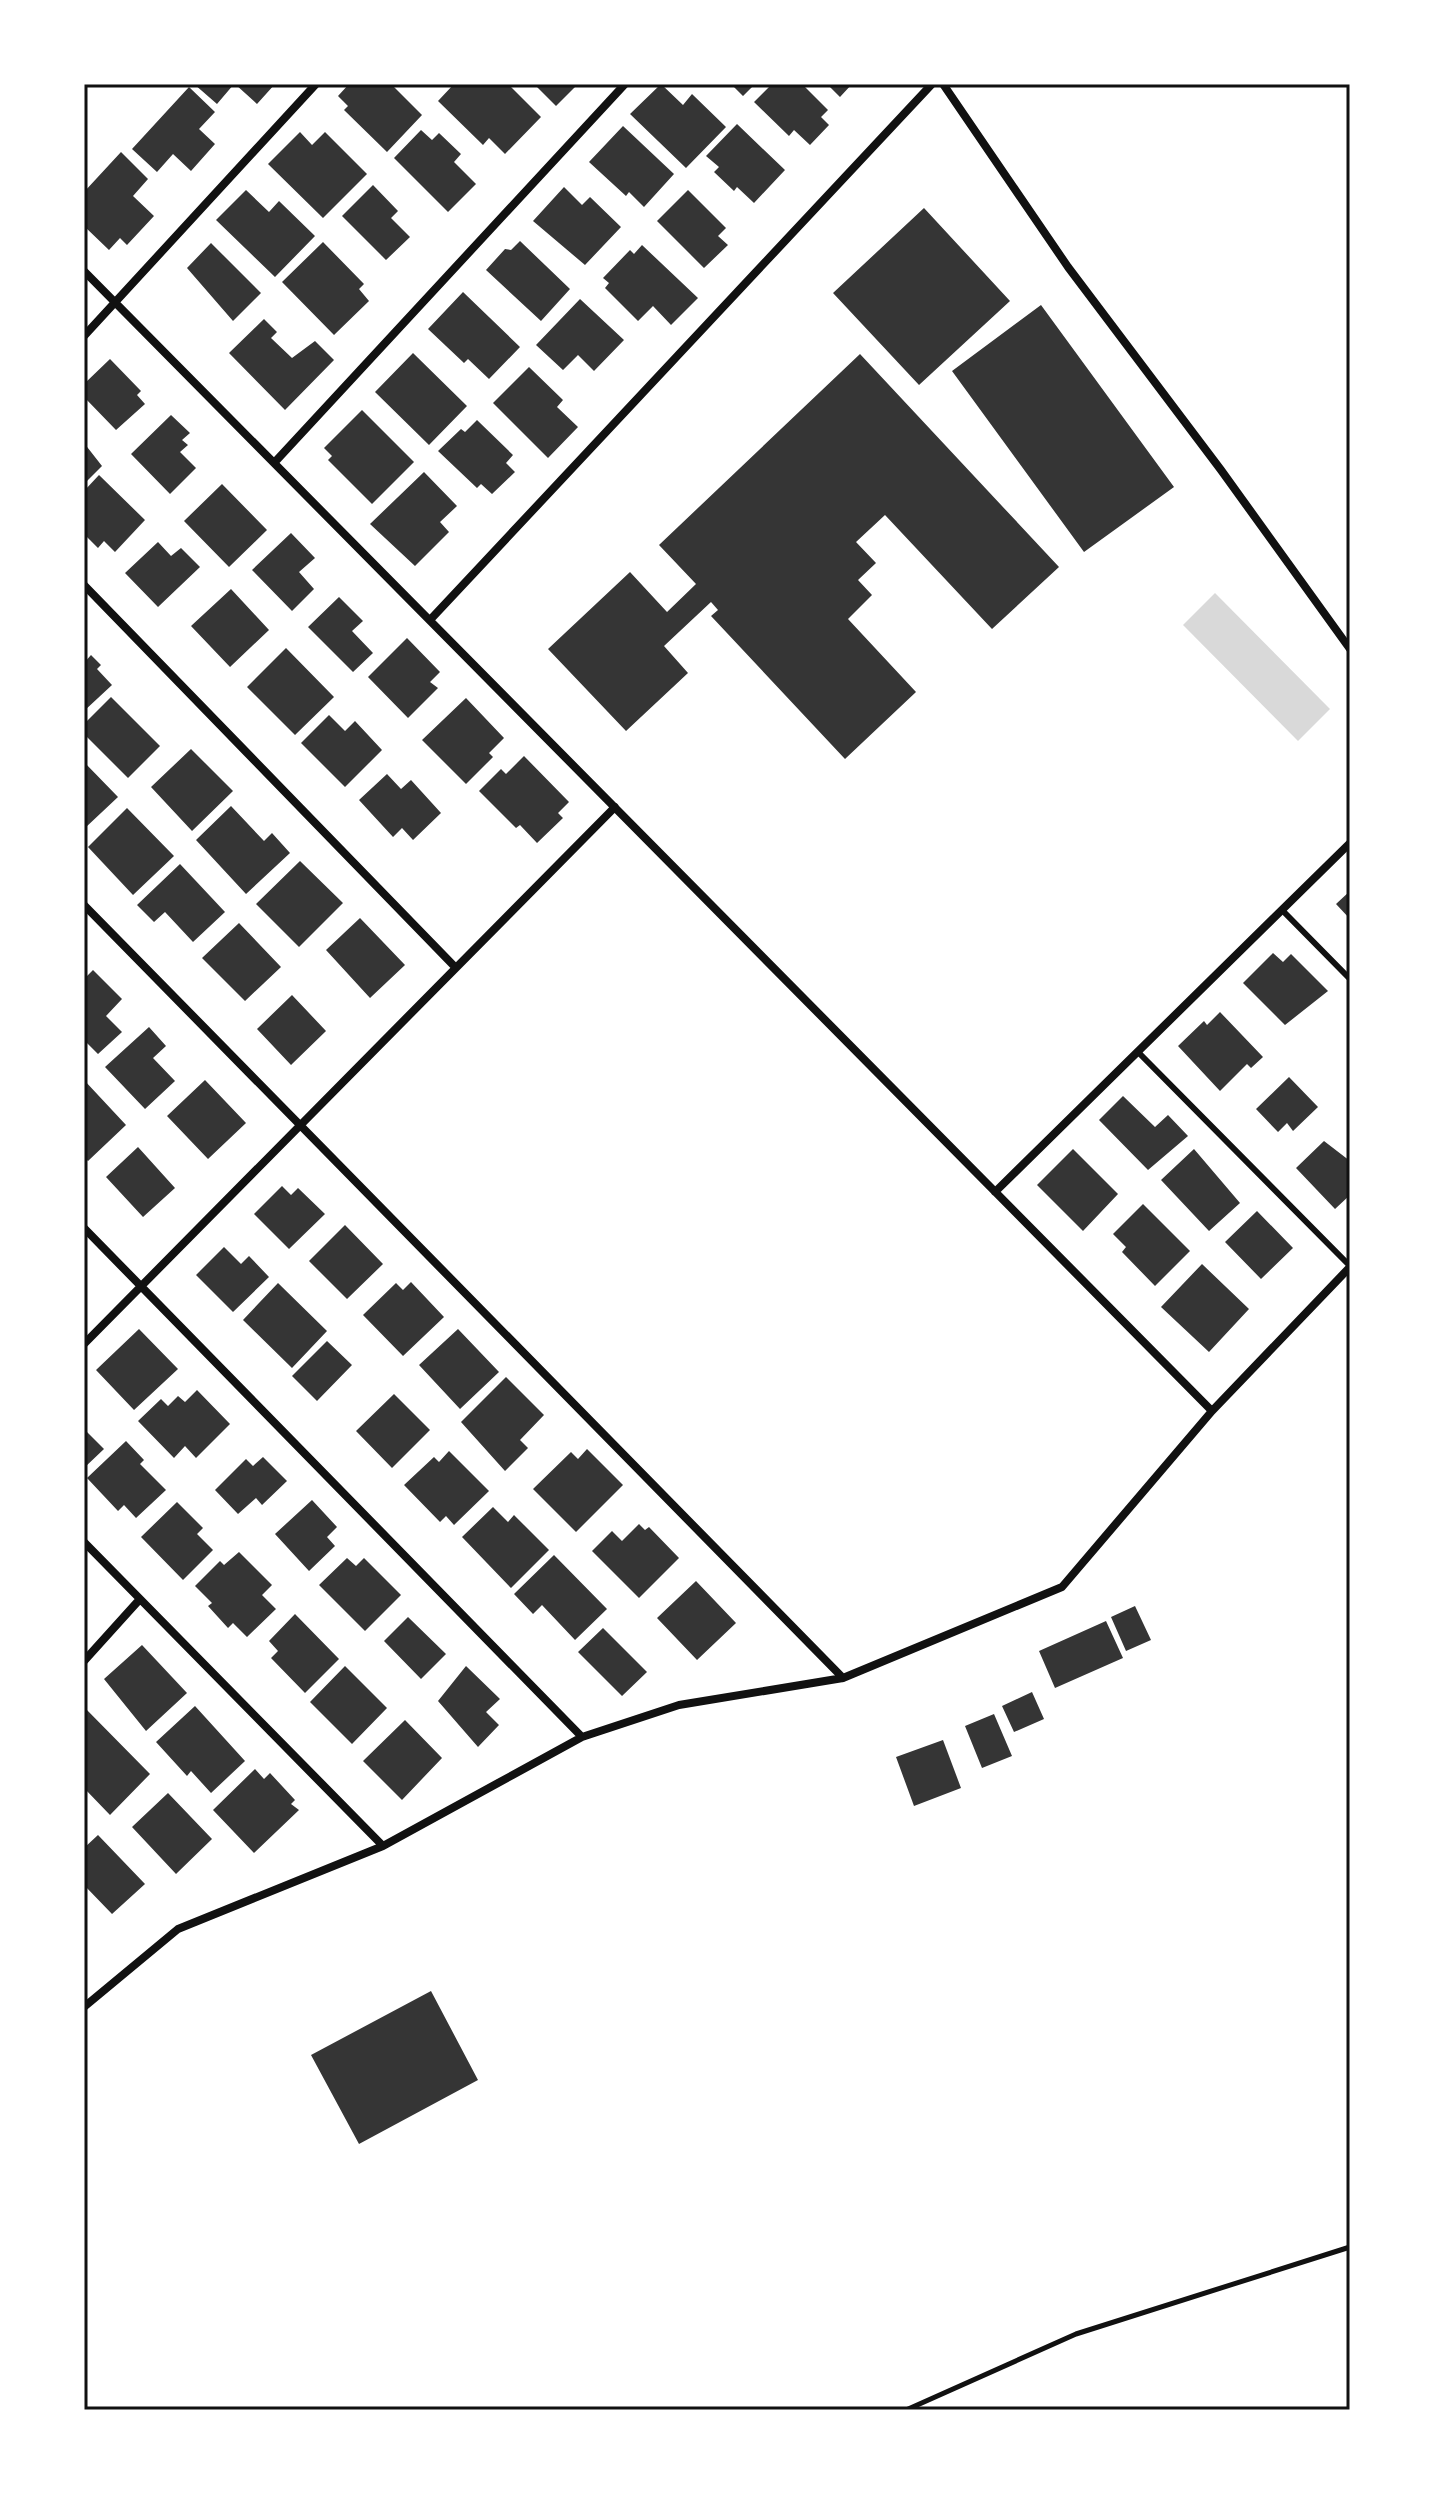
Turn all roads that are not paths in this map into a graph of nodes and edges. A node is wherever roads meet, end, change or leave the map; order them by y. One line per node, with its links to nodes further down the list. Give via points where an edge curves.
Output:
1 (316, 84): 6 (street)
2 (625, 84): 8 (street)
3 (932, 84): 10 (street)
4 (943, 84): 11 (street, via 1068,267)
5 (84, 271): 6 (street)
6 (115, 302): 7 (street); 8 (street)
7 (84, 336)
8 (274, 463): 10 (street)
9 (84, 585): 16 (street)
10 (430, 620): 12 (street)
11 (1350, 649)
12 (615, 807): 16 (street); 20 (street)
13 (1350, 843): 15 (street)
14 (84, 905): 19 (street)
15 (1282, 910): 17 (lane); 18 (street)
16 (456, 968): 19 (street)
17 (1350, 979)
18 (1138, 1052): 20 (street); 22 (lane)
19 (301, 1125): 23 (street); 29 (street)
20 (995, 1192): 25 (street)
21 (84, 1228): 23 (street)
22 (1350, 1266): 25 (street)
23 (141, 1287): 24 (street); 30 (street)
24 (84, 1344)
25 (1212, 1411): 29 (street, via 1062,1587)
26 (84, 1542): 27 (street)
27 (140, 1599): 28 (street); 31 (street)
28 (84, 1661)
29 (843, 1678): 30 (street, via 679,1705)
30 (582, 1737): 31 (street)
31 (383, 1846): 32 (street, via 178,1929)
32 (84, 2007)

